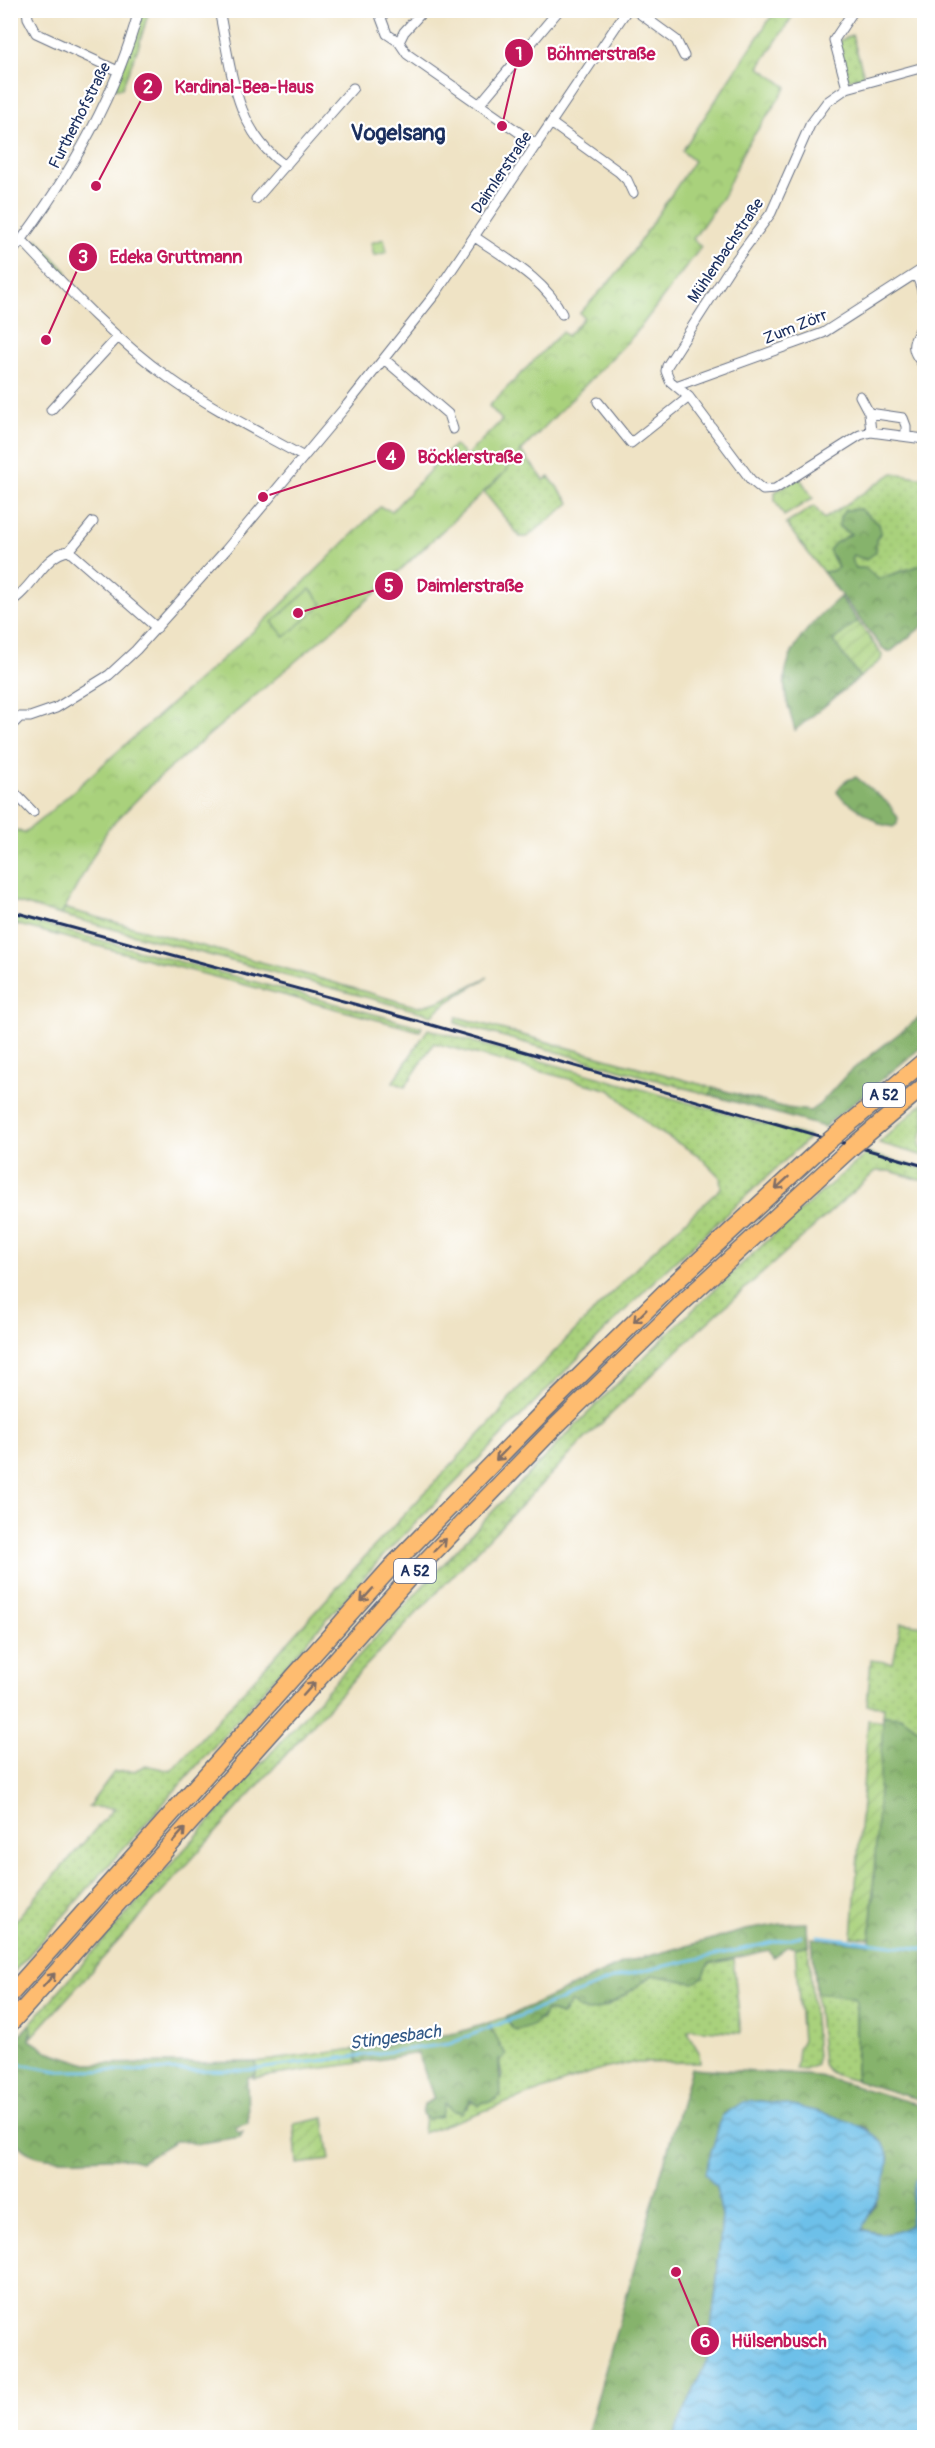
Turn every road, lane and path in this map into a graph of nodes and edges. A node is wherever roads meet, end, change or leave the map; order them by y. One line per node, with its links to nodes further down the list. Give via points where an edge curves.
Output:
1 (27, 10): 13 (street, via 36,33)
2 (139, 10): 13 (street, Furtherhofstraße)
3 (219, 10): 19 (street, via 241,107 261,145)
4 (378, 10): 10 (street, via 387,34)
5 (424, 10): 10 (street)
6 (559, 10): 16 (street)
7 (627, 10): 17 (street, Daimlerstraße)
8 (635, 10): 11 (street, via 676,40)
9 (854, 10): 15 (street, via 834,40)
10 (399, 42): 16 (street, via 404,51)
11 (684, 56)
12 (924, 67): 15 (street, Mühlenbachstraße)
13 (118, 71): 23 (street, Furtherhofstraße, via 83,147)
14 (353, 88): 19 (street)
15 (847, 88): 31 (street, Mühlenbachstraße, via 818,112 771,213 729,268 667,366 670,381)
16 (479, 105): 18 (street)
17 (551, 123): 18 (street, Daimlerstraße); 20 (street, Daimlerstraße, via 619,172)
18 (537, 145): 22 (street, Daimlerstraße)
19 (286, 166): 21 (street)
20 (633, 193)
21 (256, 199)
22 (475, 237): 27 (street, Daimlerstraße, via 529,275 557,302); 29 (street, Daimlerstraße)
23 (22, 240): 24 (street, Furtherhofstraße); 28 (street)
24 (10, 255)
25 (924, 268): 26 (street, Zum Zörr)
26 (916, 275): 30 (street, via 922,287 923,313 914,346); 31 (street, Zum Zörr, via 823,333)
27 (562, 314)
28 (118, 337): 35 (street); 41 (street, via 195,395)
29 (384, 359): 37 (street, via 448,414); 41 (street, Daimlerstraße)
30 (924, 366)
31 (676, 386): 33 (street)
32 (860, 396): 36 (street)
33 (689, 397): 34 (street, via 631,443); 38 (street, via 751,480 763,490 775,489)
34 (598, 402)
35 (51, 410)
36 (869, 413): 38 (street); 39 (street, via 903,418)
37 (453, 429)
38 (871, 432): 39 (street)
39 (906, 436): 40 (street)
40 (924, 439)
41 (304, 457): 45 (street, Daimlerstraße)
42 (93, 522): 43 (street)
43 (69, 551): 44 (street, via 53,556 21,596); 45 (street)
44 (10, 602)
45 (157, 628): 46 (street, Daimlerstraße, via 119,667 79,696 46,712)
46 (15, 717): 47 (street, Daimlerstraße)
47 (10, 727)
48 (10, 788): 49 (street)
49 (33, 812)
50 (924, 1061): 52 (highway, A 52, one-way to 52, bridge, via 825,1143 665,1292 402,1556)
51 (924, 1086): 53 (highway, A 52, one-way to 51, bridge, via 409,1578 555,1427 738,1250)
52 (10, 1995)
53 (10, 2024)

